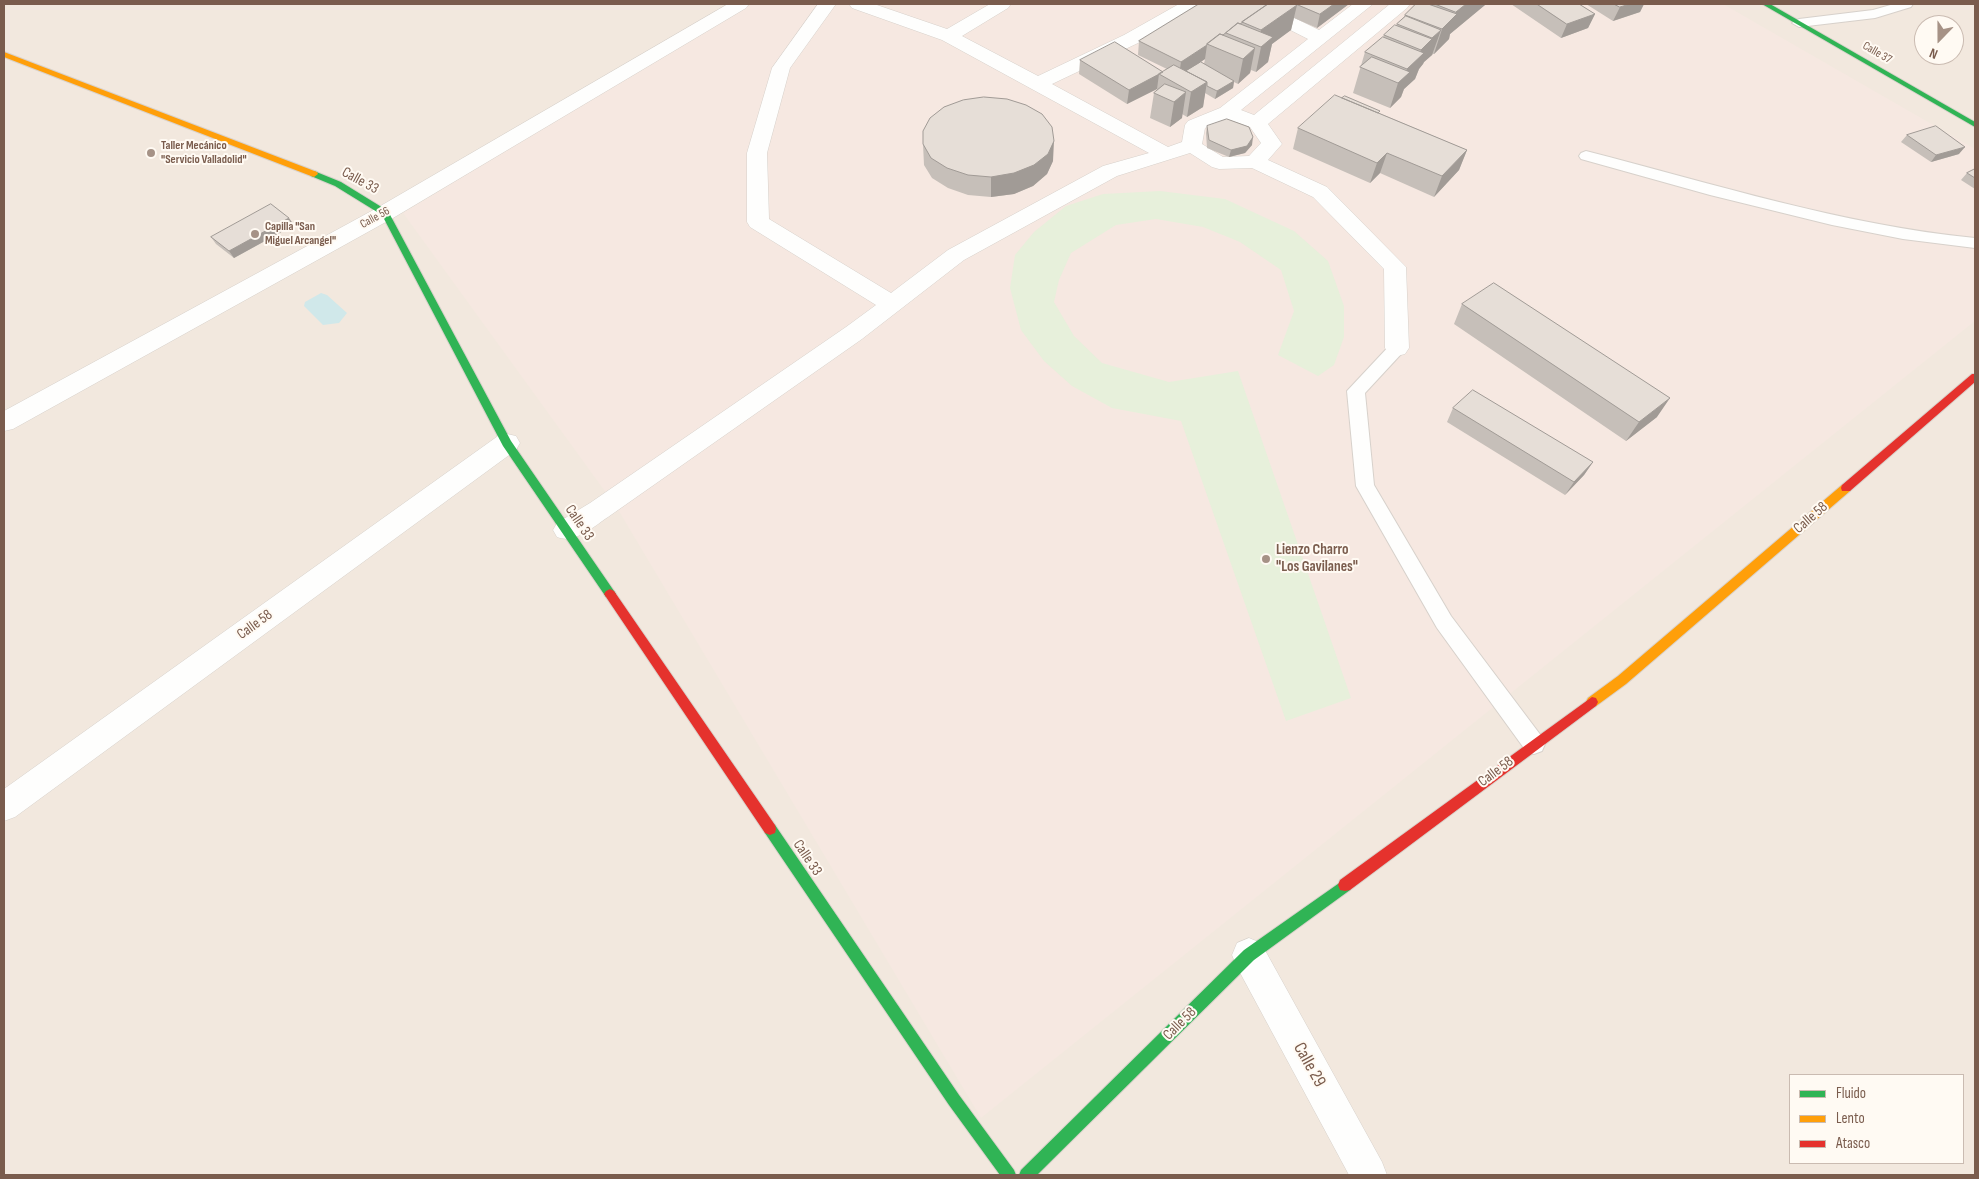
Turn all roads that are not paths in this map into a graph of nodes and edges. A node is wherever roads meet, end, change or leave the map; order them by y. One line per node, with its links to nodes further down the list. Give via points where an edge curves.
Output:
1 (740, 4): 25 (street, Calle 56)
2 (827, 4): 27 (street, via 781,68 757,153 758,222)
3 (858, 4): 12 (street)
4 (1002, 4): 12 (street)
5 (1192, 4): 14 (street)
6 (1253, 4): 13 (street)
7 (1364, 4): 13 (street)
8 (1401, 4): 19 (street)
9 (1765, 4): 11 (street, Calle 37)
10 (1906, 4): 11 (lane, via 1875,14)
11 (1799, 23): 20 (street, Calle 37)
12 (949, 36): 17 (street)
13 (1321, 38): 18 (street)
14 (1112, 48): 16 (street); 17 (street)
15 (4, 54): 25 (street, Calle 33, via 338,184)
16 (1129, 58)
17 (1037, 84): 22 (street)
18 (1216, 111): 19 (street); 21 (street, via 1195,126)
19 (1258, 123): 24 (street, via 1272,144)
20 (1975, 125)
21 (1192, 146): 22 (street); 24 (street, via 1219,163)
22 (1165, 153): 27 (street, via 1110,171 1066,194 956,255)
23 (1586, 156): 26 (lane, via 1677,183 1855,226)
24 (1255, 162): 28 (street, via 1320,192 1395,267)
25 (385, 213): 30 (street, Calle 56); 31 (street, Calle 33)
26 (1975, 243)
27 (892, 304): 32 (street, via 708,435)
28 (1397, 348): 33 (lane, via 1356,391 1365,486 1444,622)
29 (1975, 377): 33 (street, Calle 58, via 1622,680)
30 (4, 422)
31 (507, 443): 32 (street, Calle 33); 34 (street, Calle 58)
32 (566, 530): 36 (street, Calle 33, via 954,1100)
33 (1534, 744): 35 (street, Calle 58)
34 (4, 807)
35 (1249, 955): 37 (street, Calle 58); 38 (street, Calle 29)
36 (1009, 1175)
37 (1026, 1175)
38 (1368, 1175)

